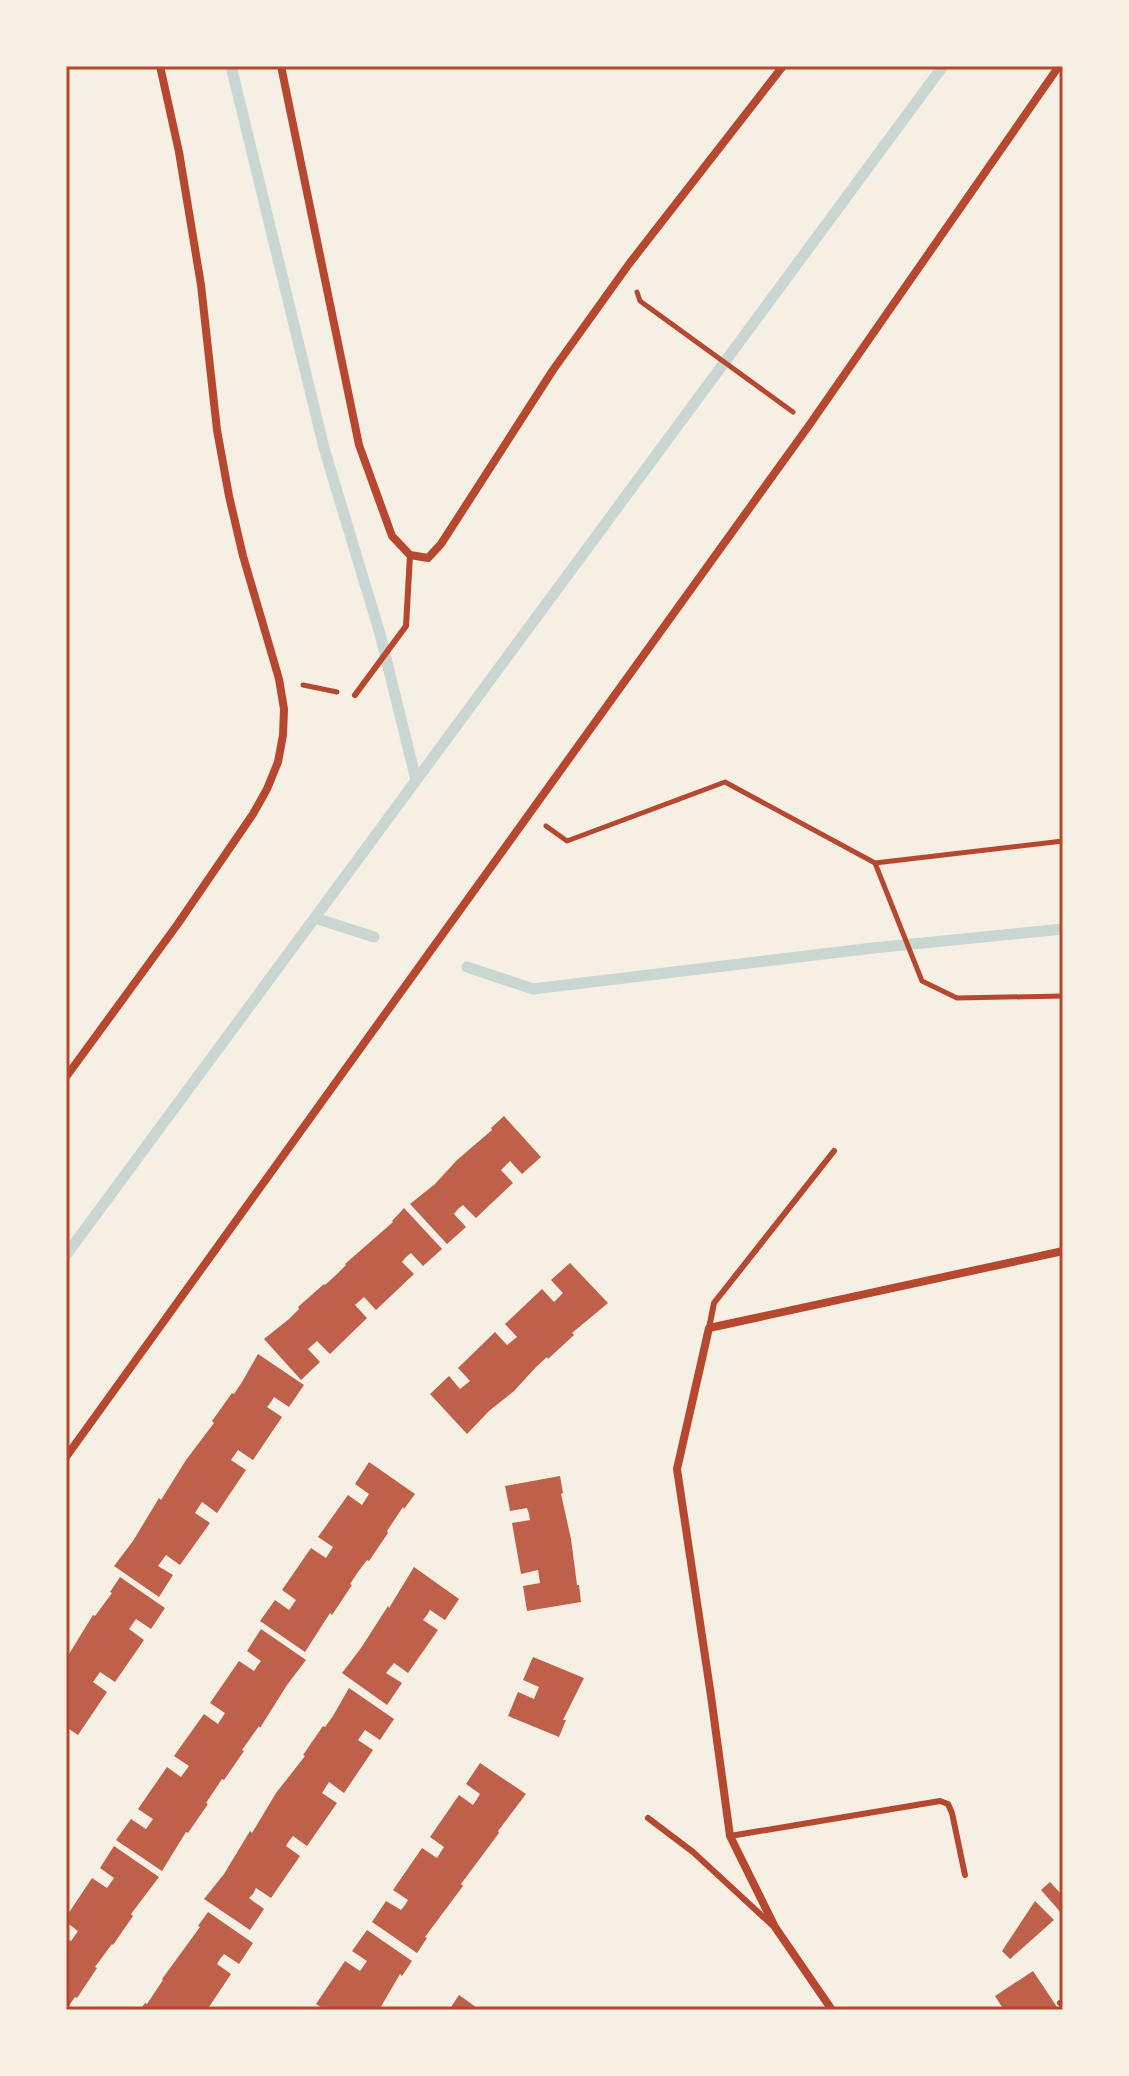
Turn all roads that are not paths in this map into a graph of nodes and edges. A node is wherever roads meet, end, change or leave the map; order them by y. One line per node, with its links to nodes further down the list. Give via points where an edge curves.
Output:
1 (160, 66): 7 (street, via 201,285 229,496 279,679 283,735 278,762 253,814)
2 (281, 66): 5 (street, via 359,445 392,536)
3 (783, 66): 5 (street, via 553,370 441,544 428,558)
4 (1059, 69): 11 (street, via 810,424)
5 (410, 555): 6 (lane, via 406,626)
6 (355, 695)
7 (66, 1077)
8 (834, 1151): 10 (lane, via 714,1303)
9 (1063, 1251): 10 (street)
10 (709, 1328): 13 (street, via 677,1469)
11 (66, 1457)
12 (648, 1818): 15 (lane)
13 (730, 1836): 14 (lane, via 940,1801 952,1813); 15 (street)
14 (965, 1875)
15 (775, 1927): 16 (street)
16 (832, 2010)

